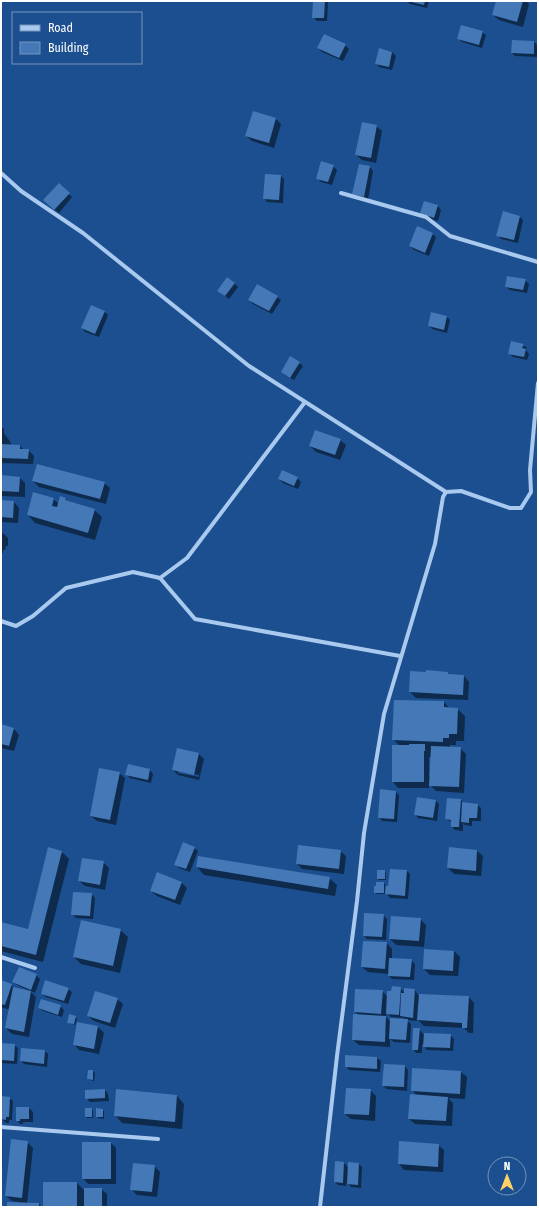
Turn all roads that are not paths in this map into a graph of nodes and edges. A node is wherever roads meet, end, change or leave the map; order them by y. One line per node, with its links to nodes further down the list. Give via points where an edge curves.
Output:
1 (1, 173): 5 (street, via 21,191 83,233 249,366)
2 (341, 193): 3 (street, via 426,217 450,236)
3 (538, 262)
4 (538, 383): 6 (street, via 530,470 531,492 521,508 510,508 461,491)
5 (305, 402): 6 (street); 7 (street, via 187,558)
6 (446, 492): 9 (street, via 435,544)
7 (160, 578): 8 (street, via 133,572 66,588 33,616 16,626); 9 (street, via 195,619)
8 (1, 621)
9 (400, 656): 14 (street, via 384,714 364,833)
10 (1, 957): 11 (street)
11 (35, 968)
12 (1, 1127): 13 (street)
13 (158, 1139)
14 (320, 1207)

